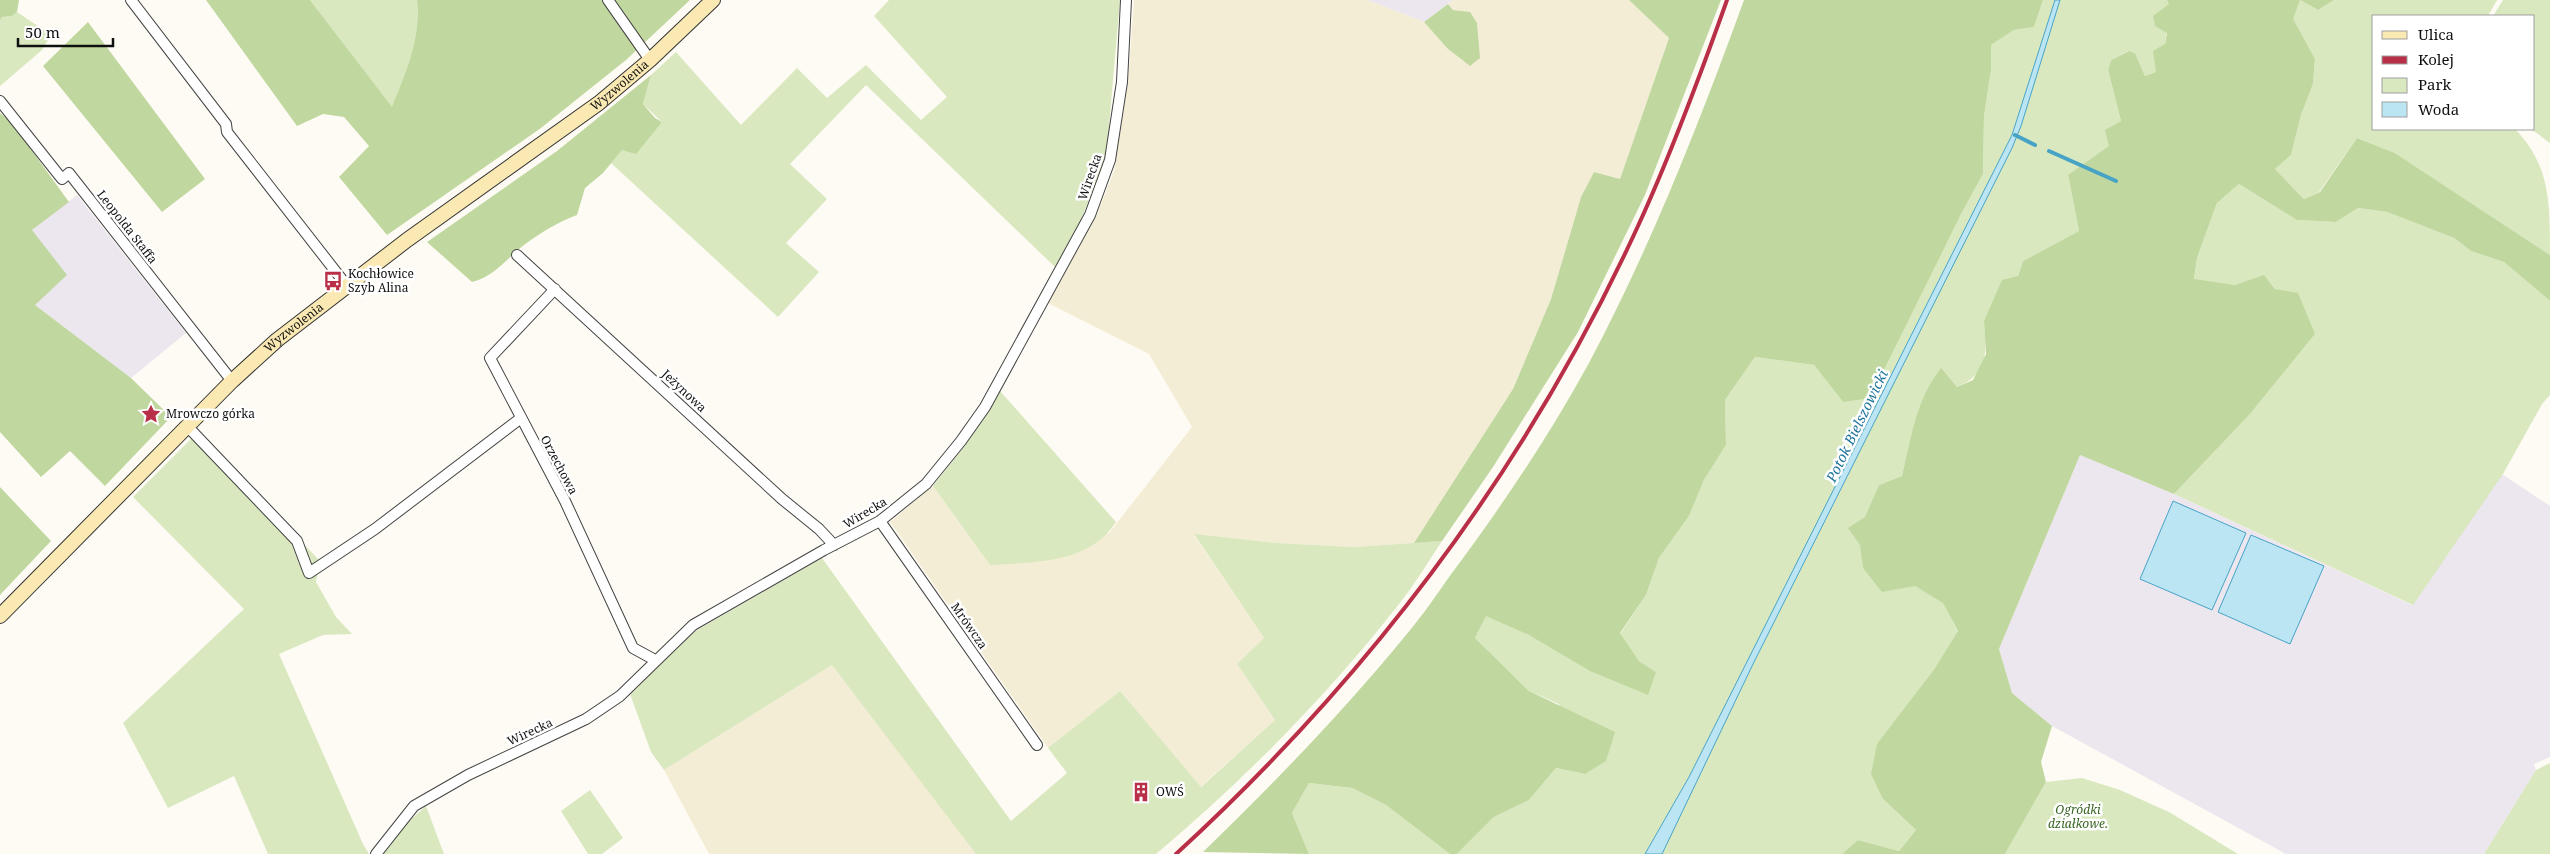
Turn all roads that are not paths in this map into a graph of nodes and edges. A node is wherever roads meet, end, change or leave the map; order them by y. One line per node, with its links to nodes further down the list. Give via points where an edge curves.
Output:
1 (130, 0): 8 (street, via 226,124 227,132)
2 (608, 0): 5 (street)
3 (713, 0): 5 (street, Wyzwolenia)
4 (1126, 0): 13 (street, Wirecka, via 1122,82 1110,160 1090,215 971,428 926,484)
5 (650, 60): 8 (street, Wyzwolenia, via 599,103)
6 (0, 101): 10 (street, Leopolda Staffa, via 62,178 69,173)
7 (517, 255): 9 (street, Jeżynowa)
8 (347, 286): 10 (street, Wyzwolenia, via 277,340)
9 (554, 288): 11 (street, Orzechowa, via 490,358); 14 (street, Jeżynowa)
10 (232, 381): 12 (street, Wyzwolenia)
11 (520, 418): 12 (street, via 375,529 309,573 297,541); 16 (street, Orzechowa, via 564,501 633,648)
12 (188, 427): 15 (street, Wyzwolenia)
13 (880, 521): 14 (street, Wirecka); 17 (street, Mrówcza)
14 (834, 545): 16 (street, Wirecka, via 693,625)
15 (0, 616)
16 (655, 660): 18 (street, Wirecka, via 620,696 586,719 468,775 414,806)
17 (1037, 745)
18 (376, 854)

